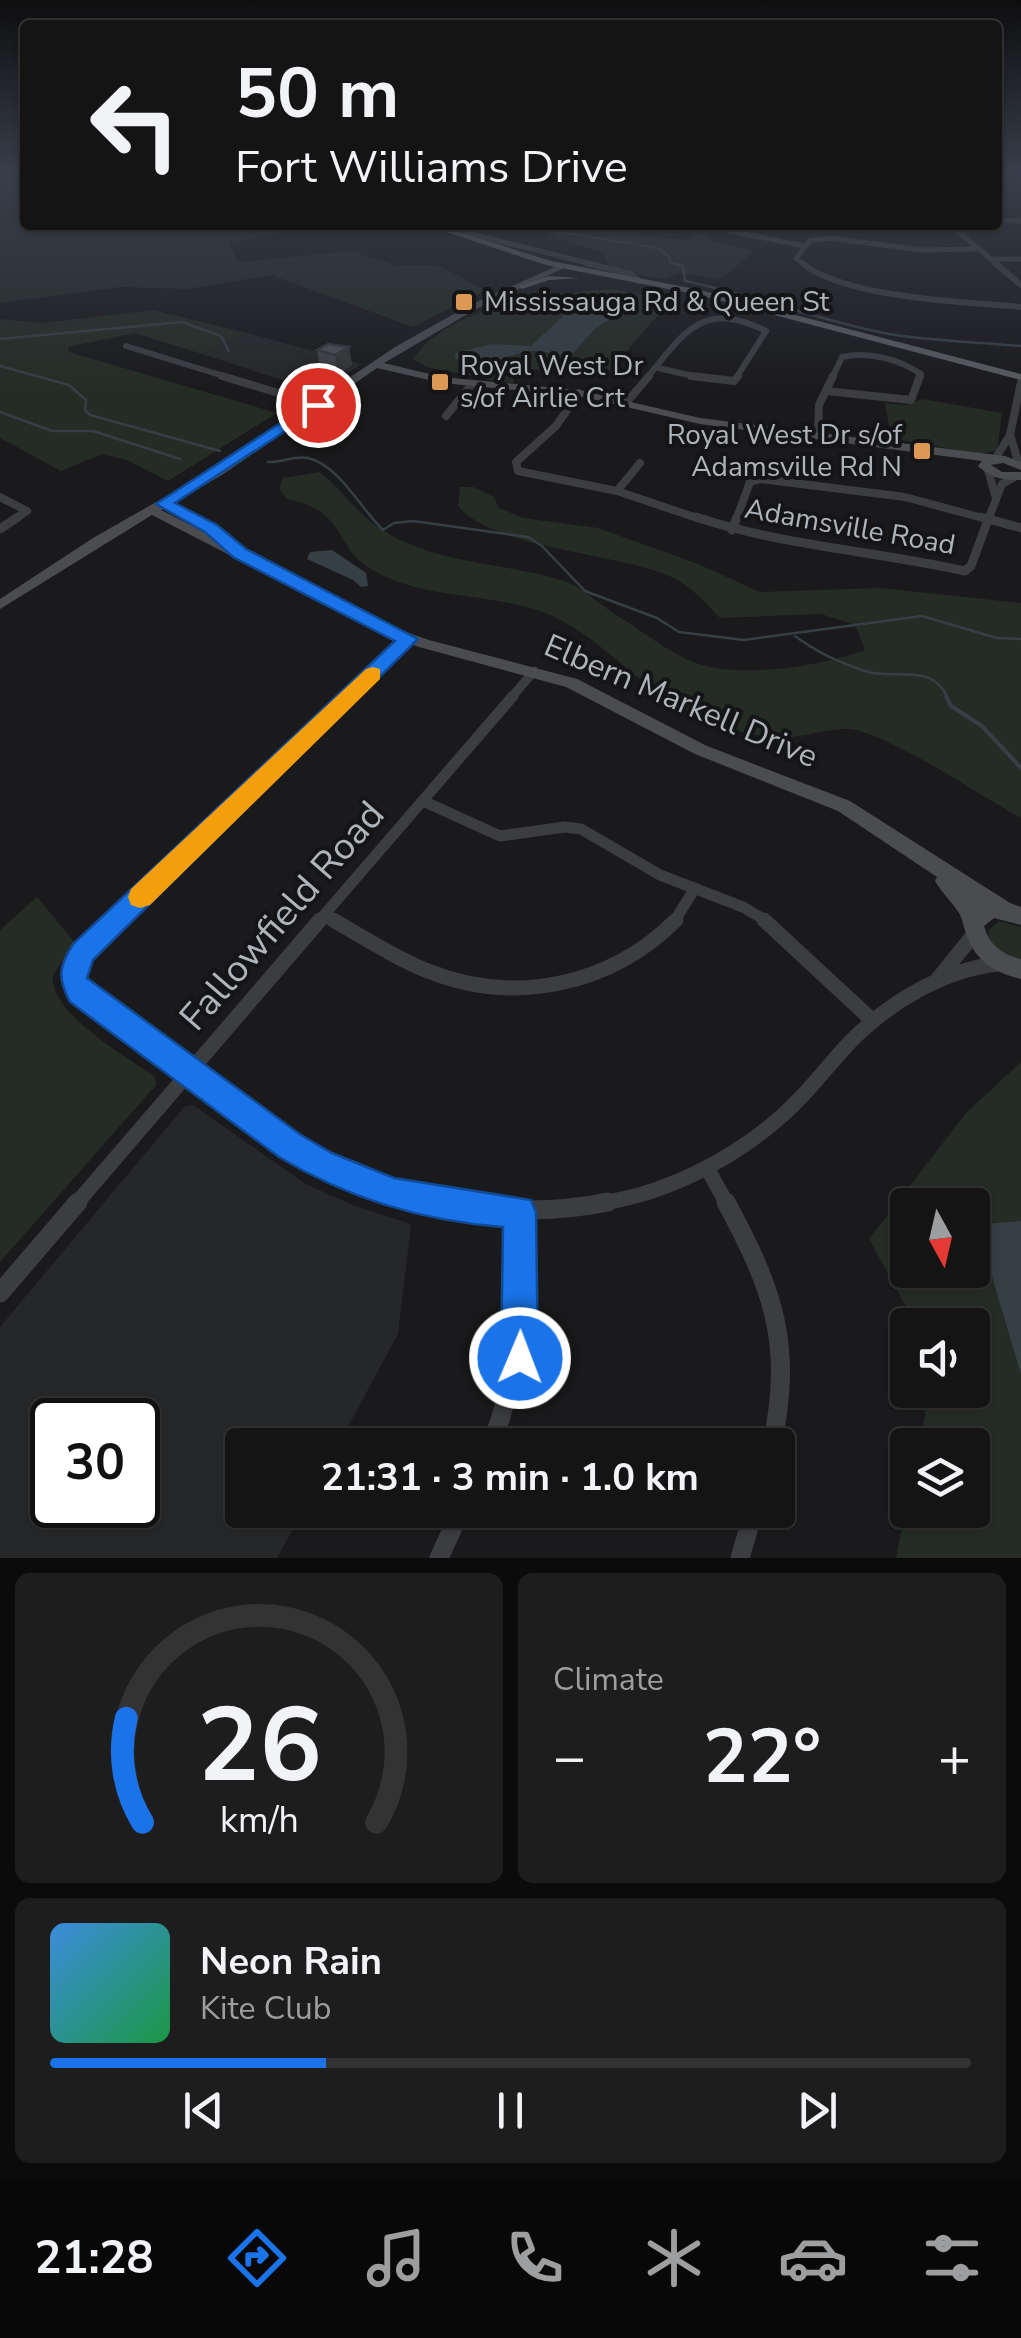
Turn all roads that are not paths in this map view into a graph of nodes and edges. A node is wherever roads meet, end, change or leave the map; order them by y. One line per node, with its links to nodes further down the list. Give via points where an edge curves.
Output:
1 (806, 246): 19 (street, via 798,264 870,289)
2 (477, 247): 8 (main road)
3 (491, 247): 12 (main road)
4 (520, 247): 10 (street)
5 (897, 247): 7 (street)
6 (974, 247): 7 (street)
7 (976, 249): 11 (street)
8 (486, 251): 12 (main road); 17 (main road, via 530,270)
9 (1021, 259): 11 (street)
10 (571, 260): 12 (street); 13 (street)
11 (990, 260): 15 (street)
12 (555, 269): 13 (main road); 14 (main road); 16 (street); 17 (street)
13 (639, 280): 26 (main road)
14 (606, 282): 16 (main road, via 555,278); 26 (main road)
15 (1021, 285)
16 (522, 286): 18 (street)
17 (508, 288): 18 (street)
18 (490, 298): 21 (street)
19 (1021, 307)
20 (126, 346): 32 (street)
21 (408, 348): 22 (street); 24 (street)
22 (382, 363): 24 (street); 25 (street); 27 (street)
23 (658, 368): 23 (street, via 734,381 766,331 708,316 690,327); 31 (street)
24 (412, 370): 25 (street); 28 (street)
25 (366, 377): 27 (street)
26 (1021, 380): 35 (street)
27 (352, 382): 32 (street)
28 (467, 383): 30 (street); 33 (street)
29 (826, 391): 29 (street, via 846,354 920,374 915,397 907,400); 34 (street)
30 (579, 393): 31 (street); 39 (street, Adamsville Road, via 516,469)
31 (626, 404): 34 (street)
32 (318, 405): 42 (street)
33 (446, 416)
34 (818, 434): 37 (street)
35 (1010, 434): 37 (street); 38 (street)
36 (640, 463): 39 (street)
37 (990, 464): 38 (street); 41 (street)
38 (1019, 472): 41 (street, Adamsville Road)
39 (617, 491): 46 (street, Adamsville Road)
40 (0, 497): 45 (street, via 28,511)
41 (996, 498): 43 (street, Adamsville Road)
42 (158, 507): 47 (street); 48 (street, Elbern Markell Drive, via 230,552)
43 (990, 520): 44 (street); 46 (street, Adamsville Road, via 972,566 959,571); 46 (street, via 904,497 761,479 750,482)
44 (1021, 528)
45 (0, 529)
46 (732, 530)
47 (0, 605)
48 (408, 639): 49 (street, Elbern Markell Drive); 59 (street, via 78,958 72,980 80,992)
49 (534, 671): 50 (street, Fallowfield Road); 51 (street, Elbern Markell Drive, via 600,696 702,750 844,806)
50 (422, 801): 52 (street, via 500,836 581,829); 54 (street, Fallowfield Road)
51 (923, 859): 53 (street, Elbern Markell Drive); 55 (street, Elbern Markell Drive, via 964,903)
52 (694, 888): 54 (street, via 678,921 628,959 584,978 535,987 442,976); 58 (street, via 775,927)
53 (1012, 912): 55 (street, via 986,911)
54 (325, 915): 59 (street, Fallowfield Road)
55 (975, 930): 56 (street, Elbern Markell Drive, via 984,950); 57 (street)
56 (1015, 969): 57 (street, via 970,968)
57 (932, 986): 58 (street)
58 (874, 1021): 60 (street, via 777,1121)
59 (189, 1073): 61 (street, via 290,1146 352,1179 454,1207); 62 (street, Fallowfield Road)
60 (707, 1168): 61 (street, via 621,1200); 64 (street, via 777,1310 784,1379)
61 (520, 1212): 63 (street, via 520,1358)
62 (0, 1293)
63 (498, 1428)
64 (775, 1428)
65 (453, 1528): 67 (street)
66 (749, 1528): 68 (street)
67 (439, 1558)
68 (740, 1558)

